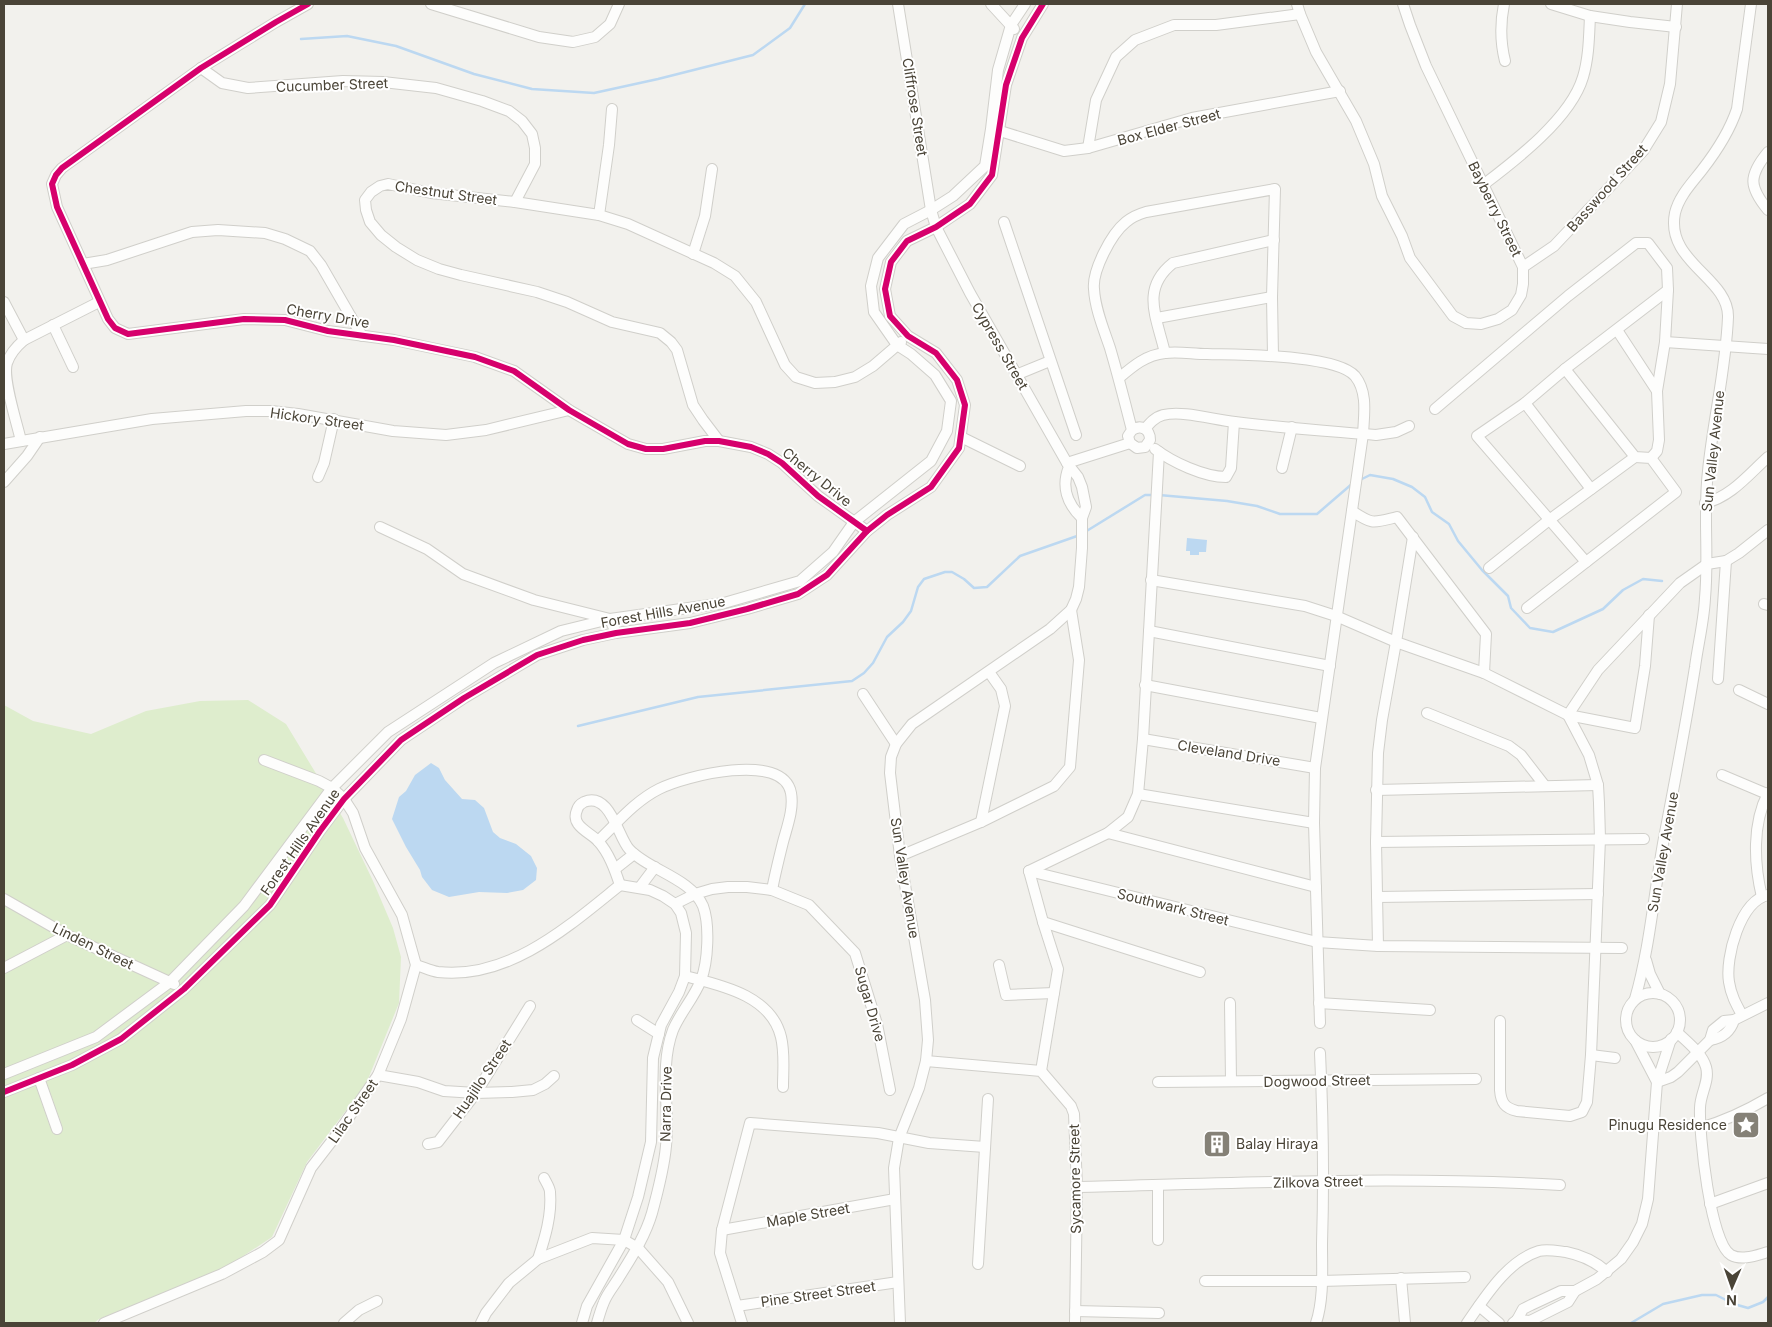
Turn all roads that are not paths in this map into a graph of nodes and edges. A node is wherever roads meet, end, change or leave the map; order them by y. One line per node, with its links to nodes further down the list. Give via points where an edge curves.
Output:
1 (308, 4): 19 (street, Cherry Drive)
2 (431, 4): 3 (street, via 539,37 572,42 595,37 610,24)
3 (619, 4)
4 (898, 4): 28 (street, Cliffrose Street)
5 (991, 4): 15 (street)
6 (1025, 4): 15 (street, Forest Hills Avenue)
7 (1043, 4): 17 (street, Forest Hills Avenue)
8 (1403, 4): 26 (street, Bayberry Street, via 1426,66)
9 (1504, 4): 18 (street, via 1501,41)
10 (1551, 4): 14 (street)
11 (1677, 4): 16 (street, Basswood Street)
12 (1751, 4): 49 (street, Sun Valley Avenue, via 1737,109 1704,168 1679,200 1675,215 1675,230 1689,260 1726,301)
13 (1298, 9): 20 (street, Bayberry Street, via 1316,52); 23 (street, via 1216,25 1174,25 1135,40 1116,58 1096,100)
14 (1590, 16): 16 (street); 26 (street, via 1588,54 1575,95 1557,120 1516,160)
15 (1010, 25): 17 (street); 28 (street, Forest Hills Avenue, via 998,70 985,166 954,196)
16 (1676, 26): 36 (street, Basswood Street, via 1670,84 1661,122 1643,151 1554,246)
17 (1022, 38): 22 (street, Forest Hills Avenue, via 1006,85)
18 (1505, 61)
19 (201, 68): 27 (street, Cucumber Street, via 222,83 248,88 383,82 436,88 509,111 532,134 535,148 535,164); 35 (street, Cherry Drive, via 56,175 52,184 53,196)
20 (1340, 91): 23 (street, Box Elder Street, via 1192,118); 36 (street, Bayberry Street, via 1356,121 1374,164 1382,196 1410,258 1453,316 1466,323 1481,324 1512,310 1521,295)
21 (612, 109): 30 (street)
22 (1000, 131): 23 (street, Box Elder Street, via 1064,152); 32 (street, Forest Hills Avenue, via 992,175 970,204)
23 (1088, 148)
24 (1768, 152): 29 (street, via 1754,173 1753,184 1758,198)
25 (712, 169): 34 (street, via 705,216)
26 (1483, 185): 36 (street, Bayberry Street)
27 (515, 202): 30 (street, Chestnut Street); 74 (street, Chestnut Street, via 440,194 388,184 371,192 365,200 370,222 381,235 417,260 461,275 537,292 612,322 660,333 677,350 693,405)
28 (932, 210): 32 (street, Cliffrose Street); 48 (street, Forest Hills Avenue, via 904,224 878,258 871,286 874,312)
29 (1768, 210)
30 (599, 215): 34 (street, Chestnut Street, via 628,224)
31 (1004, 222): 53 (street)
32 (936, 227): 45 (street, Forest Hills Avenue, via 907,241 891,262 885,289 890,316); 57 (street, Cypress Street)
33 (1274, 240): 38 (street); 41 (street, via 1172,263 1154,284 1152,298); 58 (street, via 1275,189 1146,212 1126,221 1117,231 1095,273 1094,290)
34 (693, 254): 48 (street, Chestnut Street, via 735,276 756,302 785,365 796,377 815,383 855,377)
35 (83, 264): 40 (street, Cherry Drive); 44 (street, via 107,260 192,232 265,233 310,251)
36 (1523, 267)
37 (1668, 290): 43 (street); 47 (street); 61 (street, via 1667,268 1648,243 1636,243)
38 (1272, 297): 41 (street); 52 (street)
39 (4, 302): 46 (street)
40 (99, 302): 42 (street); 44 (street, Cherry Drive, via 115,328 128,334 244,319 285,320)
41 (1156, 318): 51 (street)
42 (53, 325): 46 (street); 55 (street)
43 (1617, 330): 56 (street); 59 (street)
44 (362, 336): 62 (street, Cherry Drive, via 475,357 514,371)
45 (908, 336): 48 (street, Chestnut Street); 72 (street, Forest Hills Avenue, via 936,353 957,380 965,405)
46 (24, 340): 54 (street)
47 (1665, 342): 49 (street); 59 (street)
48 (897, 345): 91 (street, Forest Hills Avenue, via 935,375 951,401 947,431 931,461)
49 (1726, 346): 50 (street); 88 (street, Sun Valley Avenue)
50 (1768, 349)
51 (1165, 353): 52 (street); 58 (street, via 1145,359)
52 (1272, 356): 69 (street, via 1331,364 1354,374 1365,404)
53 (1050, 361): 57 (street); 70 (street)
54 (5, 365): 73 (street)
55 (73, 367)
56 (1565, 369): 60 (street); 79 (street)
57 (1016, 375): 82 (street, Cypress Street)
58 (1119, 378): 68 (street)
59 (1657, 391): 81 (street, via 1659,440 1658,450)
60 (1525, 403): 87 (street); 90 (street, via 1477,436)
61 (1435, 409)
62 (569, 410): 63 (street, Hickory Street, via 486,430 446,435 394,431); 74 (street, Cherry Drive, via 628,444 646,448 663,449)
63 (334, 419): 71 (street, Hickory Street, via 271,411 246,412 152,419); 85 (street)
64 (1234, 422): 66 (street); 67 (street, via 1172,414 1156,418); 78 (street, via 1231,468 1226,477 1181,464)
65 (1409, 426): 69 (street, via 1388,434)
66 (1292, 427): 69 (street); 84 (street)
67 (1145, 429): 68 (street, via 1138,427); 77 (street, via 1150,436)
68 (1132, 430): 75 (street, via 1128,436)
69 (1363, 434): 89 (street)
70 (1076, 436)
71 (40, 437): 73 (street, Hickory Street); 86 (street)
72 (961, 437): 83 (street); 95 (street, Forest Hills Avenue, via 959,448 931,487)
73 (21, 441): 76 (street, Hickory Street)
74 (719, 441): 91 (street, Cherry Drive, via 768,454)
75 (1130, 443): 77 (street, via 1137,448); 82 (street)
76 (4, 444)
77 (1148, 444): 78 (street)
78 (1159, 452): 101 (street)
79 (1635, 457): 81 (street); 87 (street)
80 (1768, 457): 88 (street, via 1727,494)
81 (1651, 458): 98 (street, via 1676,492)
82 (1068, 465): 92 (street, via 1065,480 1068,499); 92 (street, Sun Valley Avenue, via 1078,477 1085,497)
83 (1020, 466)
84 (1282, 468)
85 (318, 477)
86 (4, 482)
87 (1591, 488): 90 (street)
88 (1705, 503): 99 (street, Sun Valley Avenue)
89 (1352, 511): 96 (street, via 1374,523 1397,517); 105 (street)
90 (1549, 520): 98 (street); 100 (street)
91 (854, 522): 95 (street, Cherry Drive); 106 (street, Forest Hills Avenue, via 833,552 800,581 724,603)
92 (1082, 522): 103 (street, Sun Valley Avenue, via 1079,587)
93 (380, 526): 106 (street, via 427,549 463,574 534,600)
94 (1768, 530): 97 (street)
95 (867, 531): 108 (street, Forest Hills Avenue, via 828,575 798,594 690,623)
96 (1413, 537): 109 (street); 112 (street, via 1486,634)
97 (1726, 561): 99 (street); 113 (street)
98 (1586, 562): 102 (street)
99 (1707, 564): 104 (street, via 1680,583); 162 (street, Sun Valley Avenue, via 1705,600)
100 (1489, 568)
101 (1151, 580): 105 (street, via 1305,606); 107 (street)
102 (1527, 608)
103 (1071, 610): 111 (street, Sun Valley Avenue); 133 (street, via 1079,660 1070,767 1054,786)
104 (1649, 615): 119 (street, via 1598,670); 119 (street, via 1635,728)
105 (1336, 616): 109 (street); 110 (street)
106 (610, 619): 108 (street); 128 (street, Forest Hills Avenue, via 561,631 494,663 388,732)
107 (1149, 631): 110 (street); 114 (street)
108 (616, 633): 132 (street, Forest Hills Avenue, via 537,655 464,698 401,740)
109 (1396, 642): 112 (street); 129 (street, via 1382,720)
110 (1330, 666): 120 (street)
111 (989, 672): 122 (street, Sun Valley Avenue, via 912,724); 133 (street, via 1001,689 1005,706)
112 (1484, 673): 119 (street)
113 (1718, 678)
114 (1146, 685): 120 (street); 121 (street)
115 (1740, 690): 117 (street)
116 (864, 694): 122 (street)
117 (1768, 704)
118 (1427, 713): 127 (street, via 1509,746 1521,755)
119 (1568, 715): 126 (street, via 1589,756)
120 (1321, 718): 124 (street)
121 (1143, 739): 124 (street, Cleveland Drive); 130 (street)
122 (896, 744): 142 (street, Sun Valley Avenue, via 890,773)
123 (264, 760): 128 (street)
124 (1315, 768): 135 (street)
125 (1722, 775): 131 (street)
126 (1598, 785): 127 (street); 137 (street)
127 (1545, 786): 129 (street)
128 (332, 788): 132 (street); 169 (street, Forest Hills Avenue, via 244,906)
129 (1376, 790): 140 (street)
130 (1138, 794): 135 (street); 136 (street, via 1128,817)
131 (1768, 794): 152 (street, via 1762,806 1756,843 1759,886)
132 (344, 798): 163 (street, via 365,848 402,915); 170 (street, Forest Hills Avenue, via 270,905)
133 (981, 822): 142 (street)
134 (617, 823): 139 (street); 139 (street, via 597,802 582,803 575,814 576,820); 141 (street, via 622,840); 149 (street, via 660,789 719,772 756,769 773,773 785,780 791,793 791,811)
135 (1314, 823): 148 (street)
136 (1108, 833): 145 (street); 148 (street)
137 (1600, 839): 138 (street); 140 (street); 151 (street)
138 (1644, 839)
139 (598, 841): 144 (street)
140 (1376, 842): 153 (street)
141 (634, 854): 143 (street, Narra Drive); 144 (street)
142 (900, 856): 190 (street, Sun Valley Avenue, via 925,1000)
143 (655, 867): 147 (street); 150 (street, Narra Drive)
144 (615, 869): 146 (street)
145 (1030, 871): 156 (street); 158 (street, Southwark Street)
146 (620, 885): 147 (street); 163 (street, via 579,918 512,960 486,969 459,972 436,972)
147 (640, 887): 155 (street)
148 (1316, 887): 158 (street)
149 (772, 890): 150 (street, Sugar Drive, via 728,887); 202 (street, Sugar Drive, via 809,905 855,953 878,1024)
150 (695, 894): 155 (street, Sugar Drive); 168 (street, Narra Drive, via 702,905 707,926)
151 (1598, 894): 153 (street); 160 (street)
152 (1765, 896): 179 (street, via 1754,903 1736,931 1729,981)
153 (1377, 897): 159 (street)
154 (4, 899): 157 (street, Linden Street)
155 (675, 904): 167 (street, Narra Drive, via 681,912 686,934)
156 (1043, 922): 166 (street); 171 (street, via 1058,969)
157 (67, 935): 165 (street); 169 (street, Linden Street)
158 (1317, 942): 159 (street, Southwark Street); 175 (street)
159 (1378, 946): 160 (street, Southwark Street)
160 (1597, 948): 161 (street, Southwark Street); 188 (street)
161 (1622, 948)
162 (1646, 959): 172 (street, Sun Valley Avenue); 173 (street, Sun Valley Avenue)
163 (416, 965): 193 (street, Lilac Street, via 401,1019)
164 (999, 966): 171 (street, via 1006,995)
165 (4, 968)
166 (1200, 972)
167 (685, 976): 168 (street); 183 (street, Narra Drive)
168 (701, 980): 201 (street, via 746,996 761,1005 774,1020 783,1050); 223 (street, Narra Drive, via 673,1030 666,1064 666,1145 652,1213)
169 (170, 982): 170 (street, Linden Street); 192 (street, Forest Hills Avenue, via 96,1037)
170 (184, 989): 195 (street, Forest Hills Avenue, via 121,1039)
171 (1054, 993): 191 (street)
172 (1660, 994): 173 (street, via 1647,994); 184 (street, via 1673,1002 1677,1009 1680,1024)
173 (1636, 1000): 185 (street, via 1630,1005 1626,1019)
174 (1230, 1003): 199 (street)
175 (1319, 1003): 178 (street); 182 (street)
176 (1768, 1003): 179 (street)
177 (530, 1006): 204 (street, Huajillo Street)
178 (1430, 1010)
179 (1738, 1018): 187 (street, via 1731,1029 1720,1038 1710,1040)
180 (637, 1020): 183 (street)
181 (1500, 1020): 188 (street, via 1500,1098 1510,1109 1570,1116 1582,1112 1587,1102)
182 (1320, 1023)
183 (659, 1034): 221 (street, Narra Drive, via 653,1058 651,1142)
184 (1674, 1036): 185 (street, via 1657,1047); 187 (street); 200 (street)
185 (1634, 1039): 200 (street)
186 (1320, 1053): 197 (street)
187 (1697, 1053): 200 (street, via 1671,1077); 208 (street, via 1707,1076 1700,1106)
188 (1591, 1055): 189 (street)
189 (1615, 1058)
190 (926, 1061): 191 (street); 209 (street, Sun Valley Avenue)
191 (1041, 1070): 217 (street, Sycamore Street, via 1074,1114)
192 (4, 1074)
193 (378, 1075): 204 (street, via 418,1082 444,1091); 242 (street, Lilac Street, via 311,1168 279,1240 222,1274)
194 (554, 1076): 204 (street, via 533,1090)
195 (39, 1078): 203 (street, Forest Hills Avenue); 207 (street)
196 (1476, 1079): 197 (street, Dogwood Street)
197 (1322, 1080): 199 (street, Dogwood Street); 213 (street)
198 (1158, 1082): 199 (street, Dogwood Street)
199 (1232, 1082)
200 (1657, 1082): 227 (street, via 1648,1199 1642,1224 1621,1259)
201 (783, 1087)
202 (890, 1090)
203 (4, 1092)
204 (476, 1093): 210 (street, Huajillo Street, via 438,1142)
205 (1768, 1098): 208 (street, via 1724,1121)
206 (988, 1099): 211 (street)
207 (57, 1128)
208 (1700, 1128): 219 (street)
209 (899, 1138): 211 (street); 218 (street, Sun Valley Avenue, via 894,1168); 220 (street, via 878,1133 750,1123)
210 (428, 1144)
211 (985, 1148): 226 (street)
212 (544, 1178): 225 (street, via 550,1191 547,1234)
213 (1324, 1181): 215 (street, Zilkova Street); 216 (street, Zilkova Street); 230 (street)
214 (1768, 1183): 219 (street)
215 (1158, 1185): 217 (street, Zilkova Street); 222 (street)
216 (1560, 1185)
217 (1077, 1186): 239 (street, Sycamore Street)
218 (895, 1199): 220 (street, Maple Street); 232 (street, Sun Valley Avenue)
219 (1710, 1204): 224 (street, via 1721,1242 1730,1254 1748,1257)
220 (722, 1230): 236 (street, via 720,1253)
221 (624, 1240): 223 (street); 225 (street, via 592,1238); 245 (street, Narra Drive, via 586,1306)
222 (1158, 1240)
223 (638, 1248): 246 (street, Narra Drive, via 604,1301); 247 (street, via 668,1282)
224 (1768, 1252)
225 (538, 1259): 244 (street, via 509,1283)
226 (978, 1264)
227 (1606, 1272): 233 (street); 237 (street, via 1599,1265 1573,1253 1540,1250 1512,1266)
228 (1465, 1277): 229 (street)
229 (1400, 1278): 230 (street); 252 (street)
230 (1321, 1280): 231 (street); 251 (street)
231 (1205, 1281)
232 (898, 1282): 236 (street, Pine Street Street); 249 (street, Sun Valley Avenue)
233 (1575, 1291): 234 (street, via 1561,1291); 238 (street, via 1568,1302)
234 (1547, 1298): 238 (street); 241 (street, via 1523,1309)
235 (377, 1301): 243 (street)
236 (737, 1306): 248 (street)
237 (1479, 1306): 253 (street); 254 (street)
238 (1552, 1310): 241 (street, via 1530,1321)
239 (1075, 1311): 240 (street); 250 (street, Sycamore Street)
240 (1159, 1313)
241 (1514, 1322)
242 (104, 1323)
243 (344, 1323)
244 (481, 1323)
245 (582, 1323)
246 (596, 1323)
247 (688, 1323)
248 (742, 1323)
249 (900, 1323)
250 (1075, 1323)
251 (1316, 1323)
252 (1405, 1323)
253 (1467, 1323)
254 (1499, 1323)

